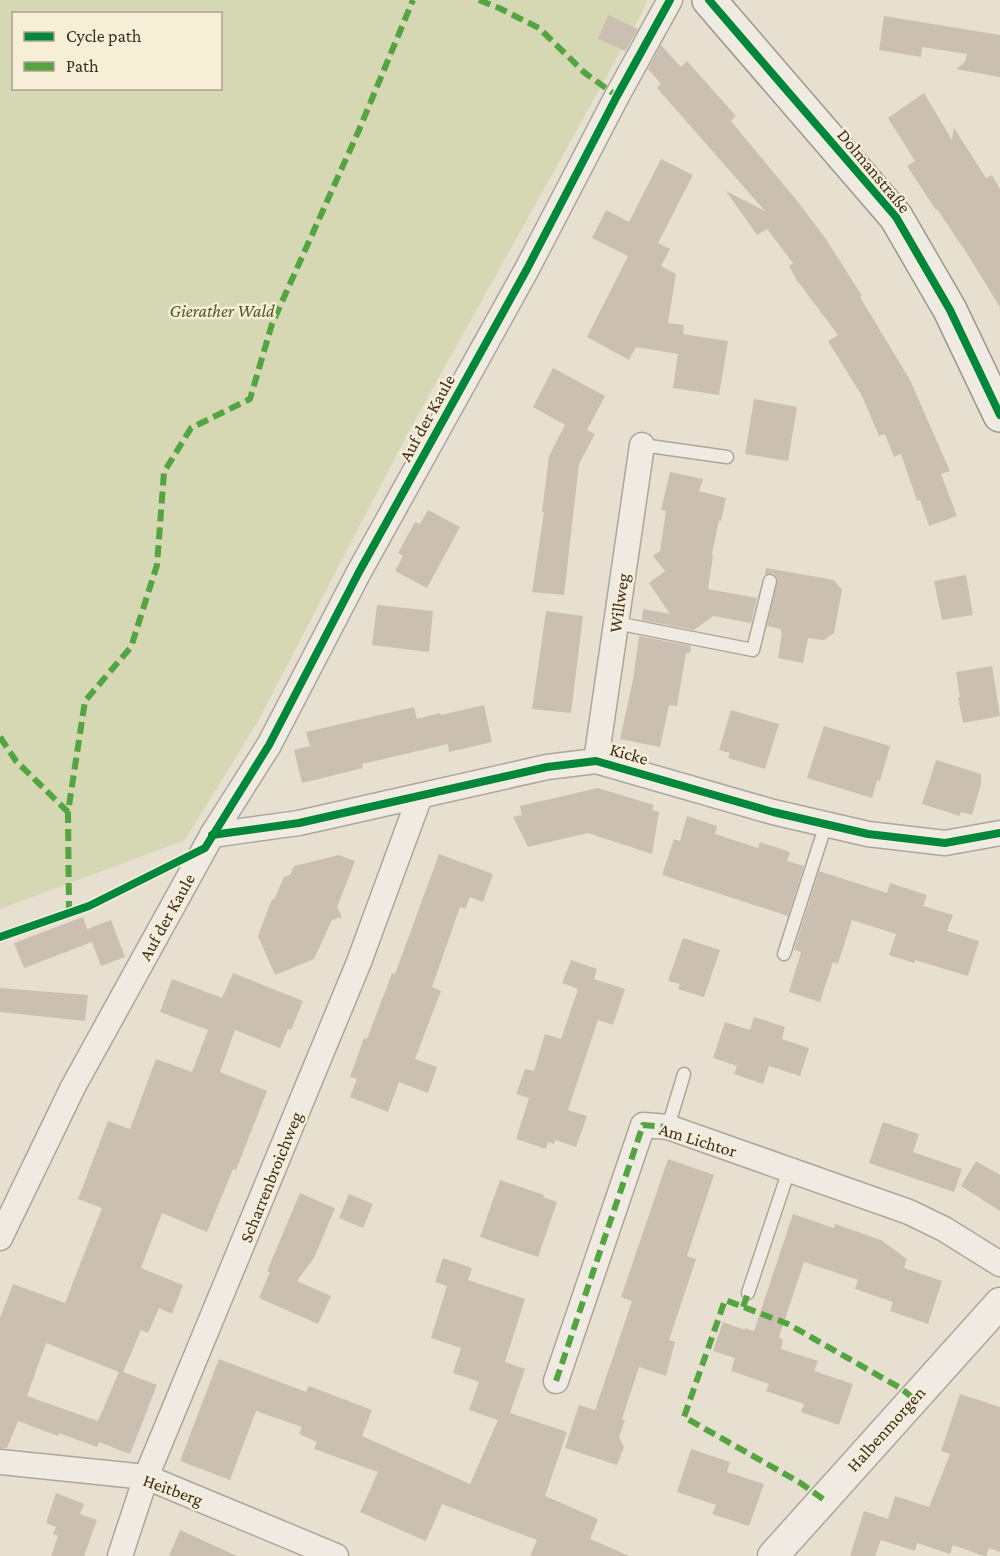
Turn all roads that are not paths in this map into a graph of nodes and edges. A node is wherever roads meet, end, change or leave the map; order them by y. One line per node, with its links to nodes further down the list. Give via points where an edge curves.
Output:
1 (670, 0): 12 (street, Auf der Kaule, via 268,745)
2 (709, 0): 3 (main road, Dolmanstraße, via 896,217 950,310)
3 (1000, 416)
4 (642, 445): 5 (lane); 7 (street, Willweg)
5 (727, 457)
6 (770, 581): 7 (lane, via 753,650)
7 (616, 622): 8 (street, Willweg)
8 (596, 760): 9 (street, Kicke, via 546,767); 10 (street, Kicke)
9 (420, 796): 12 (street, Kicke, via 299,823); 23 (street, Scharrenbroichweg, via 359,962)
10 (826, 824): 11 (street, Kicke, via 868,834 945,843); 13 (lane)
11 (1000, 833)
12 (212, 835): 17 (street, Auf der Kaule, via 73,1086)
13 (784, 954)
14 (684, 1074): 15 (lane)
15 (668, 1127): 16 (street, Am Lichtor); 21 (street, Am Lichtor, via 643,1125)
16 (789, 1170): 18 (street, Am Lichtor, via 909,1212); 19 (lane)
17 (0, 1238)
18 (1000, 1264)
19 (748, 1293)
20 (1000, 1303): 26 (street, Halbenmorgen)
21 (556, 1381)
22 (0, 1462): 23 (street, Heitberg)
23 (146, 1477): 24 (street, Scharrenbroichweg); 25 (street, Heitberg)
24 (120, 1556)
25 (336, 1556)
26 (773, 1556)

